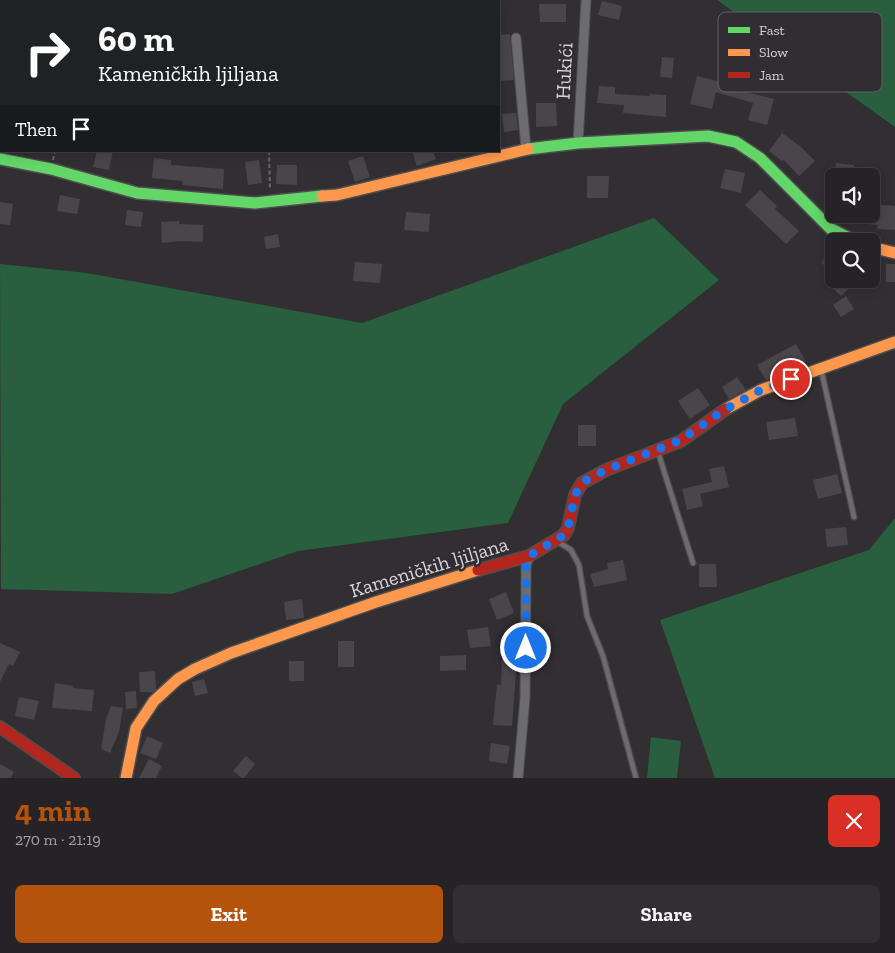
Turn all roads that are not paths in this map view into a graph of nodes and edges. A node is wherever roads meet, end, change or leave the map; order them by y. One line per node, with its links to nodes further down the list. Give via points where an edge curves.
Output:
1 (586, 0): 3 (street, Hukići)
2 (516, 38): 4 (street)
3 (578, 143): 4 (street); 6 (street, via 708,136 736,142 760,158 831,229)
4 (526, 149): 5 (street, via 337,195 255,203 138,193)
5 (0, 159)
6 (839, 233)
7 (880, 249): 8 (street)
8 (895, 253)
9 (895, 342): 10 (street, Kameničkih ljiljana)
10 (821, 368): 11 (street, Kameničkih ljiljana, via 761,390 724,410 681,440); 12 (lane)
11 (657, 450): 13 (street, Kameničkih ljiljana, via 582,483 575,495 568,528); 15 (lane)
12 (854, 517)
13 (556, 540): 14 (street, Kameničkih ljiljana); 20 (lane, via 571,550 578,565 587,616 603,656)
14 (529, 556): 18 (street, Kameničkih ljiljana, via 376,602 230,653 195,669 178,679 154,701 136,728); 19 (street, via 526,572 525,698)
15 (693, 562)
16 (0, 727): 17 (street)
17 (74, 778)
18 (126, 778)
19 (518, 778)
20 (636, 778)

